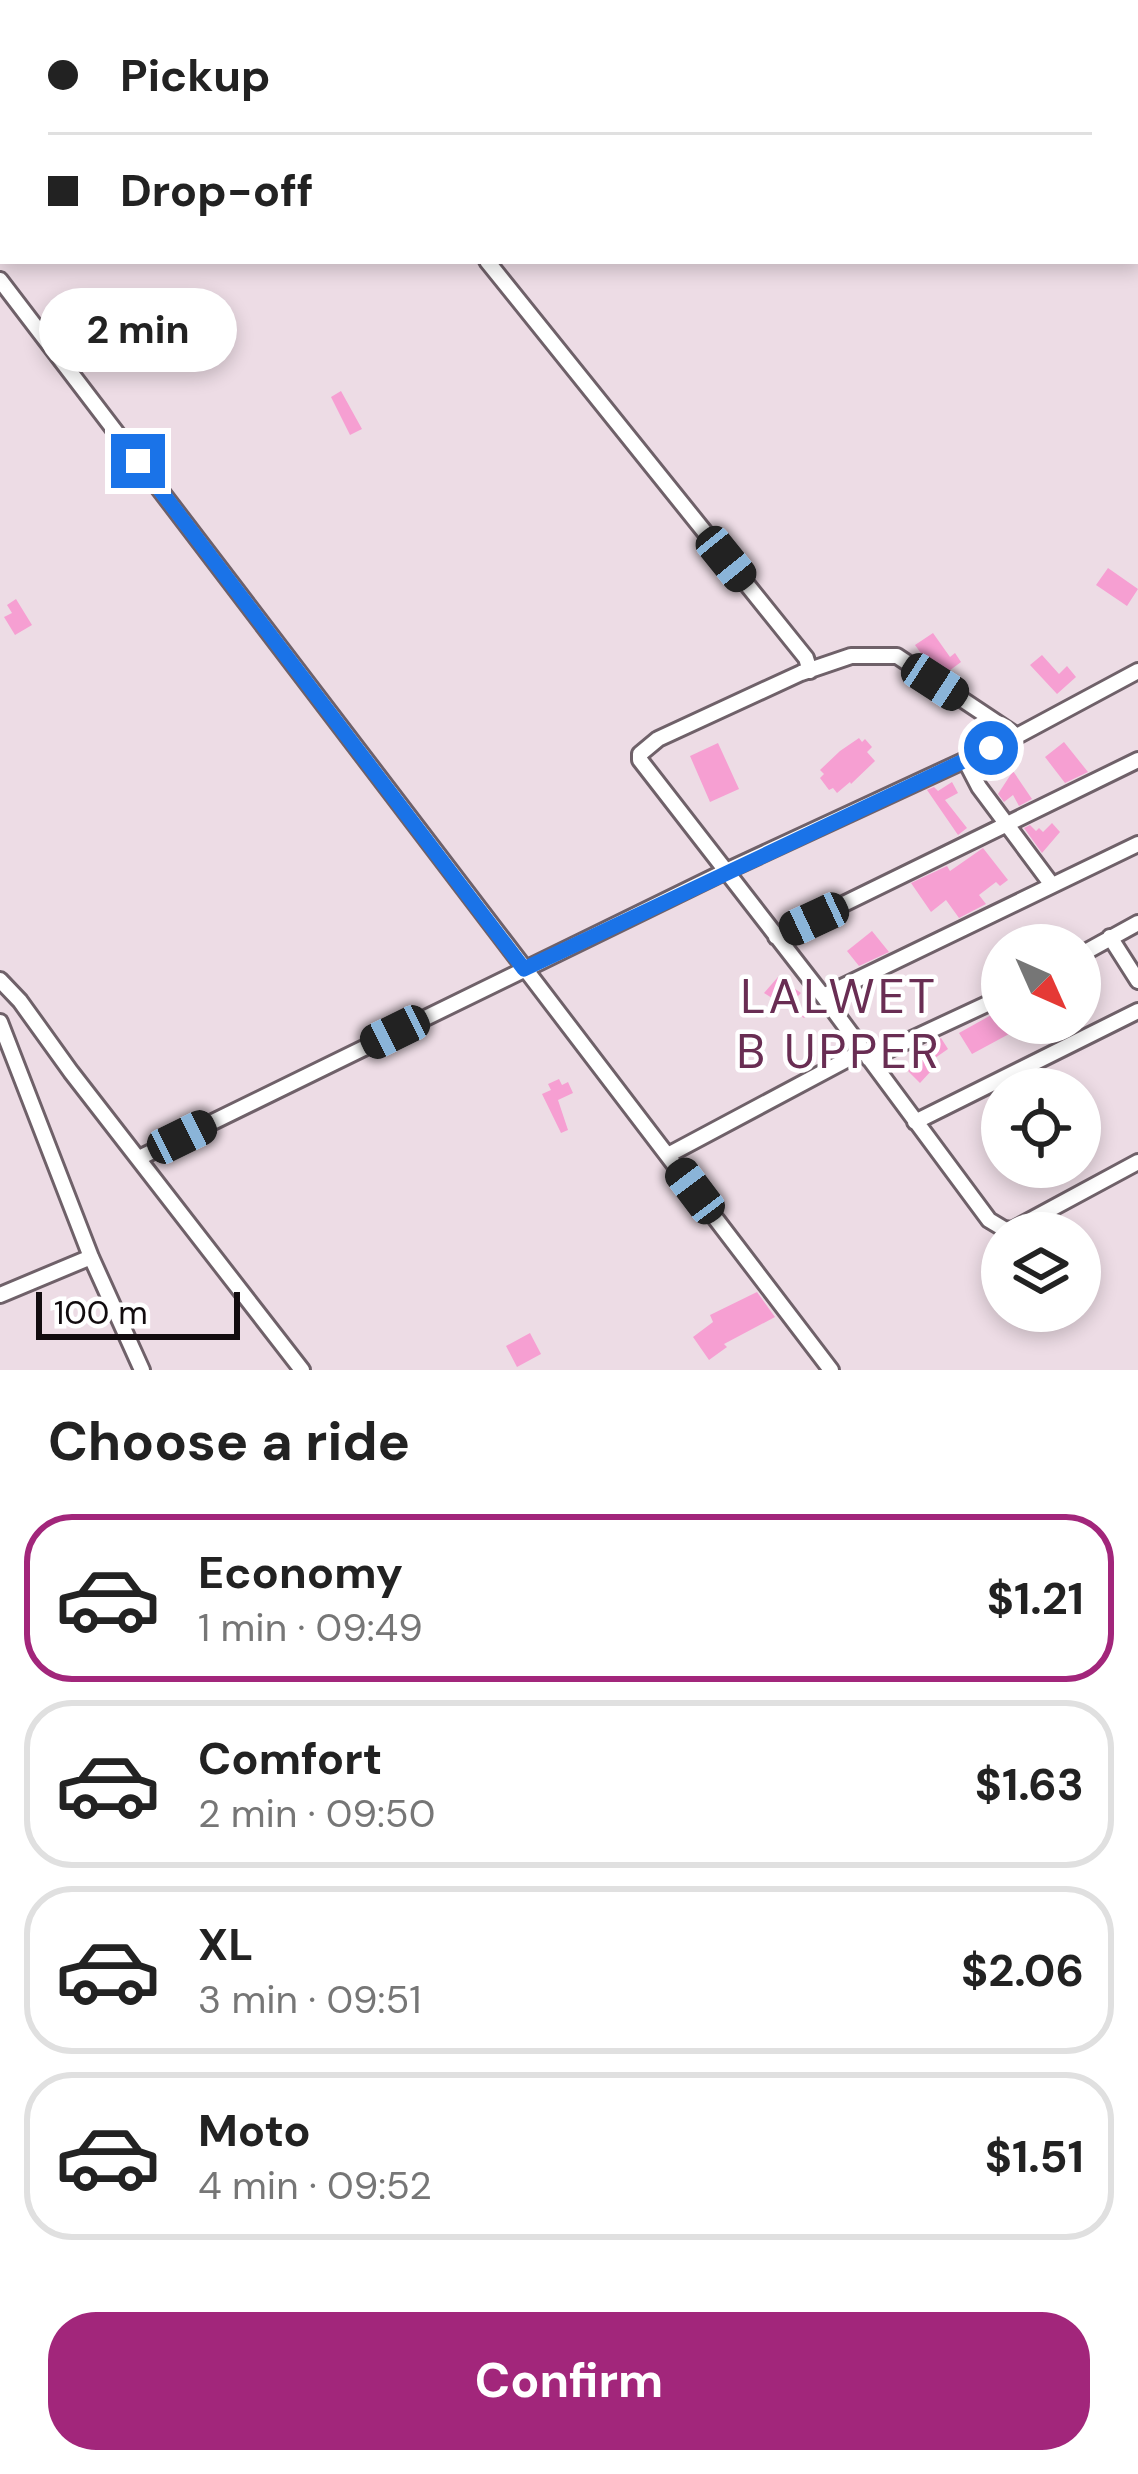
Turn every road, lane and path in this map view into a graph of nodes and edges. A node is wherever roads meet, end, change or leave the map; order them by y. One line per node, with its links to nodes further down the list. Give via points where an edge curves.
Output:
1 (489, 264): 3 (street)
2 (0, 280): 16 (street)
3 (810, 670): 5 (street, via 851,656 897,656); 10 (street, via 640,754)
4 (1138, 671): 5 (street)
5 (1016, 736): 6 (street)
6 (964, 760): 8 (street); 10 (street)
7 (1138, 760): 8 (street)
8 (1008, 823): 11 (street); 13 (street)
9 (1138, 844): 11 (street)
10 (726, 871): 13 (street); 16 (street)
11 (1052, 885): 19 (street)
12 (1138, 923): 14 (street)
13 (776, 937): 19 (street)
14 (1110, 938): 15 (street); 18 (street)
15 (1101, 943)
16 (524, 969): 25 (street); 26 (street)
17 (0, 980): 26 (street)
18 (1138, 982)
19 (823, 996): 23 (street)
20 (981, 1007): 23 (street)
21 (1138, 1011): 24 (street)
22 (0, 1022): 28 (street)
23 (866, 1055): 24 (street); 25 (street)
24 (915, 1122): 27 (street, via 1004,1229)
25 (668, 1155): 32 (street)
26 (140, 1158): 31 (street)
27 (1138, 1162)
28 (91, 1257): 29 (street); 30 (street)
29 (0, 1295)
30 (142, 1370)
31 (302, 1370)
32 (831, 1370)

